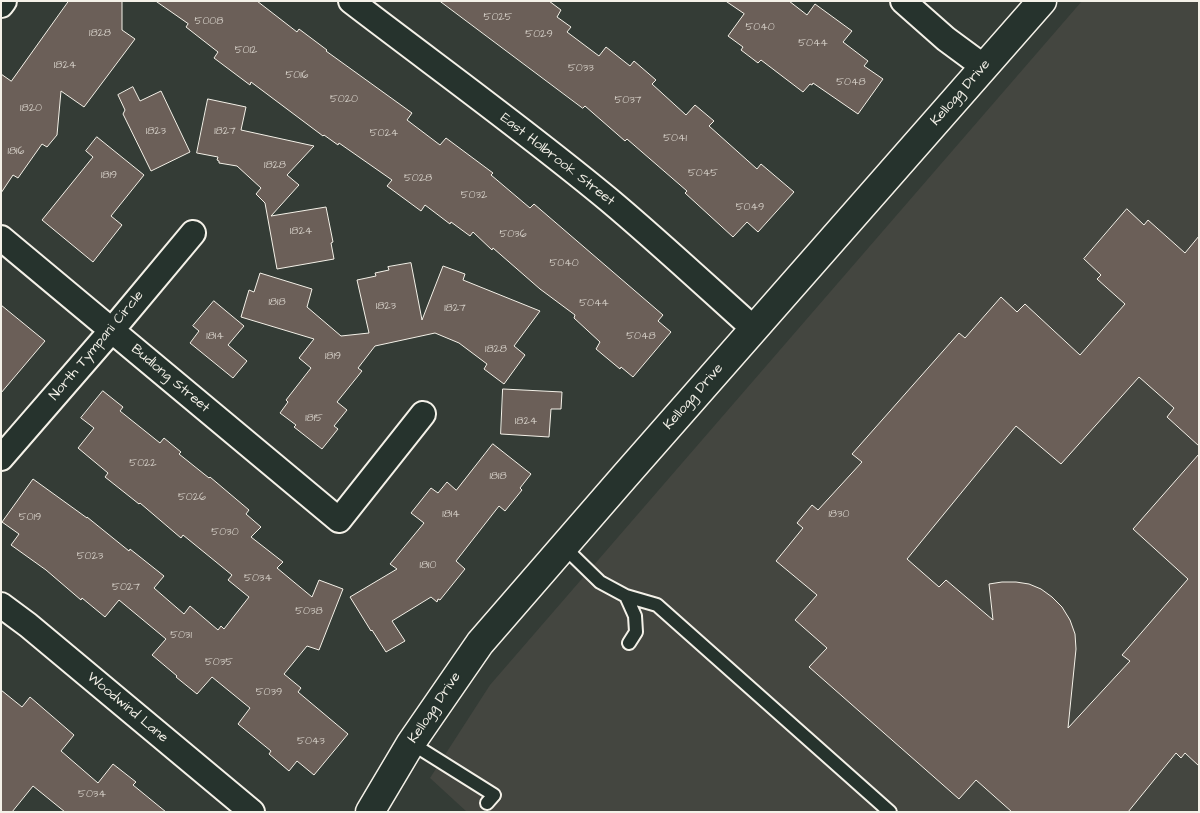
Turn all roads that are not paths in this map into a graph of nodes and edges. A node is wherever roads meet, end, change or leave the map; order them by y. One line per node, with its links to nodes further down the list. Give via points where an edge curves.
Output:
1 (4, 1): 5 (street)
2 (351, 1): 9 (street, East Holbrook Street, via 609,200)
3 (903, 1): 6 (street)
4 (1042, 1): 6 (main road, Kellogg Drive)
5 (1, 5)
6 (984, 67): 9 (main road, Kellogg Drive)
7 (193, 233): 10 (street, North Tympani Circle)
8 (1, 238): 10 (street, Budlong Street)
9 (754, 329): 13 (main road, Kellogg Drive)
10 (112, 330): 11 (street, Budlong Street, via 339,520); 12 (street, North Tympani Circle)
11 (423, 414)
12 (1, 458)
13 (564, 547): 14 (lane, via 600,582); 17 (main road, Kellogg Drive, via 480,643)
14 (626, 596): 16 (lane, via 636,616 636,632); 21 (lane, via 657,605)
15 (1, 605): 19 (street, Woodwind Lane)
16 (629, 643)
17 (411, 743): 18 (lane, via 494,795); 20 (main road, Kellogg Drive)
18 (487, 804)
19 (252, 812)
20 (370, 812)
21 (890, 812)

